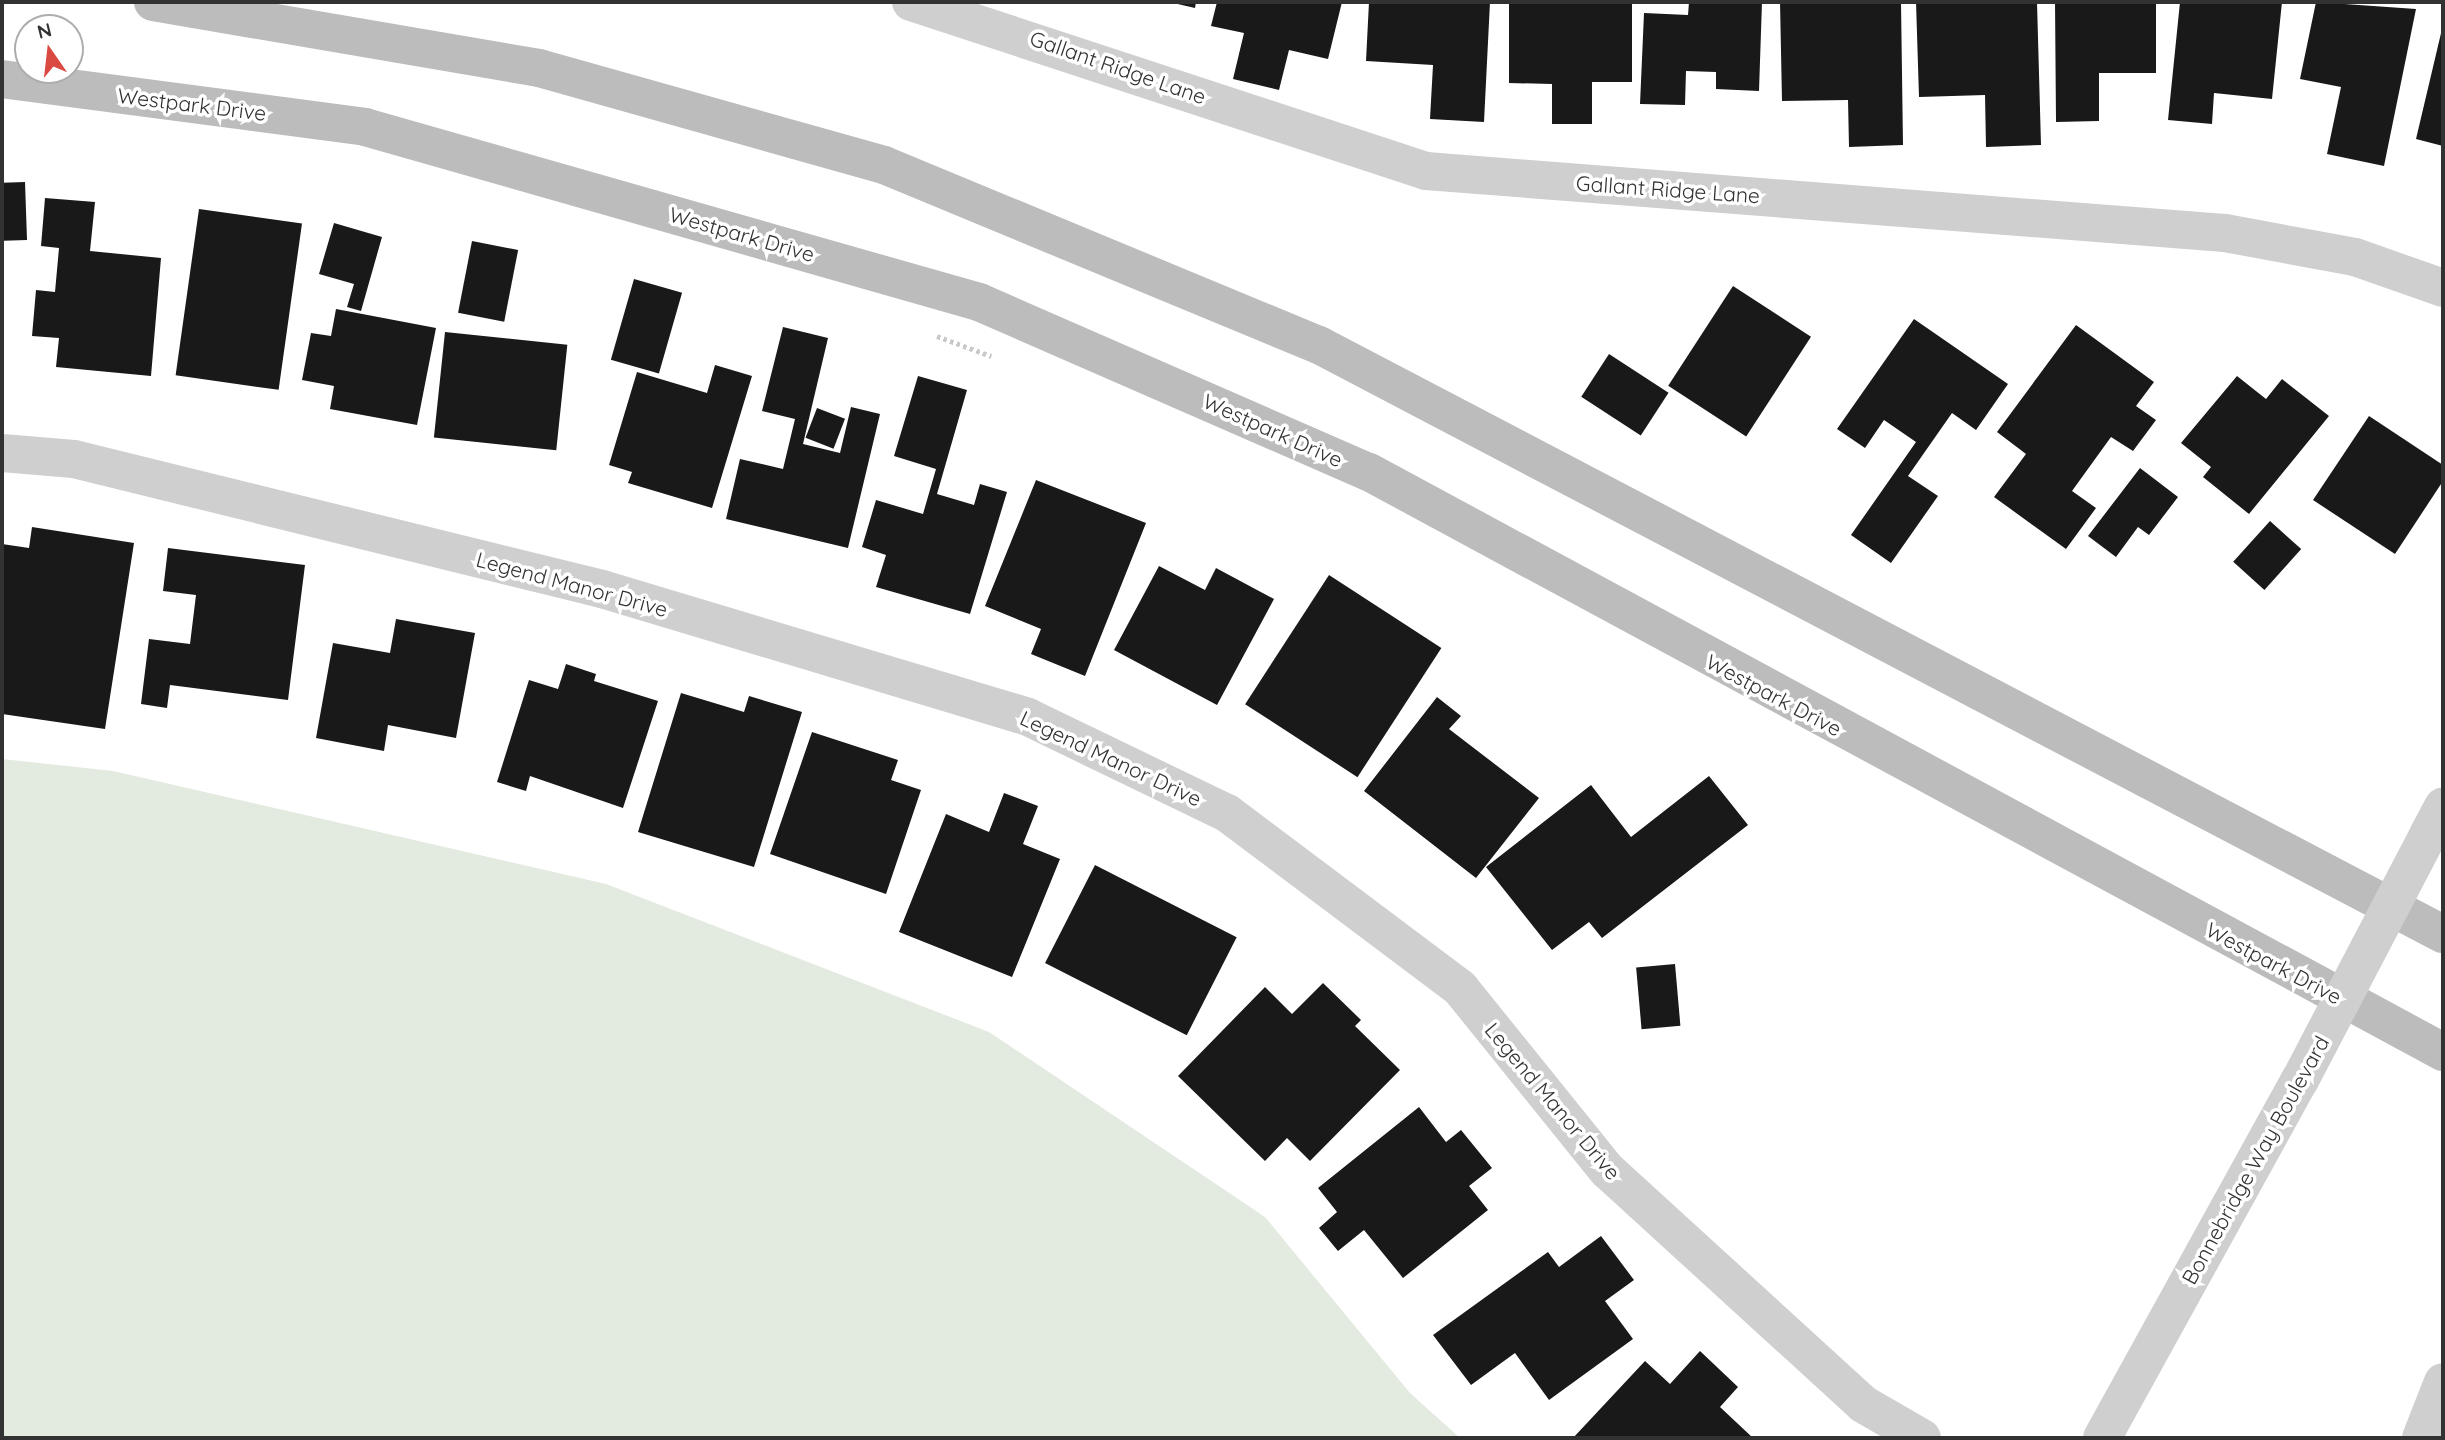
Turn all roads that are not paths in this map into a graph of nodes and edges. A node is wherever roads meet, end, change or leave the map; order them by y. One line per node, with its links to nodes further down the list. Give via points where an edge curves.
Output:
1 (153, 2): 7 (main road, via 539,68 884,164 1319,345)
2 (911, 2): 4 (street, Gallant Ridge Lane, via 1426,171 2225,233 2355,257)
3 (2, 79): 8 (main road, Westpark Drive, via 365,127 979,302 1369,472)
4 (2443, 288)
5 (2, 453): 10 (street, Legend Manor Drive, via 74,458 602,589 1028,717 1227,813 1460,988 1607,1170 1863,1404)
6 (2436, 820): 11 (street, Bonnebridge Way Boulevard, bridge, via 2300,1080)
7 (2443, 934)
8 (2443, 1052)
9 (2443, 1382): 12 (street)
10 (1922, 1438)
11 (2102, 1438)
12 (2421, 1438)

